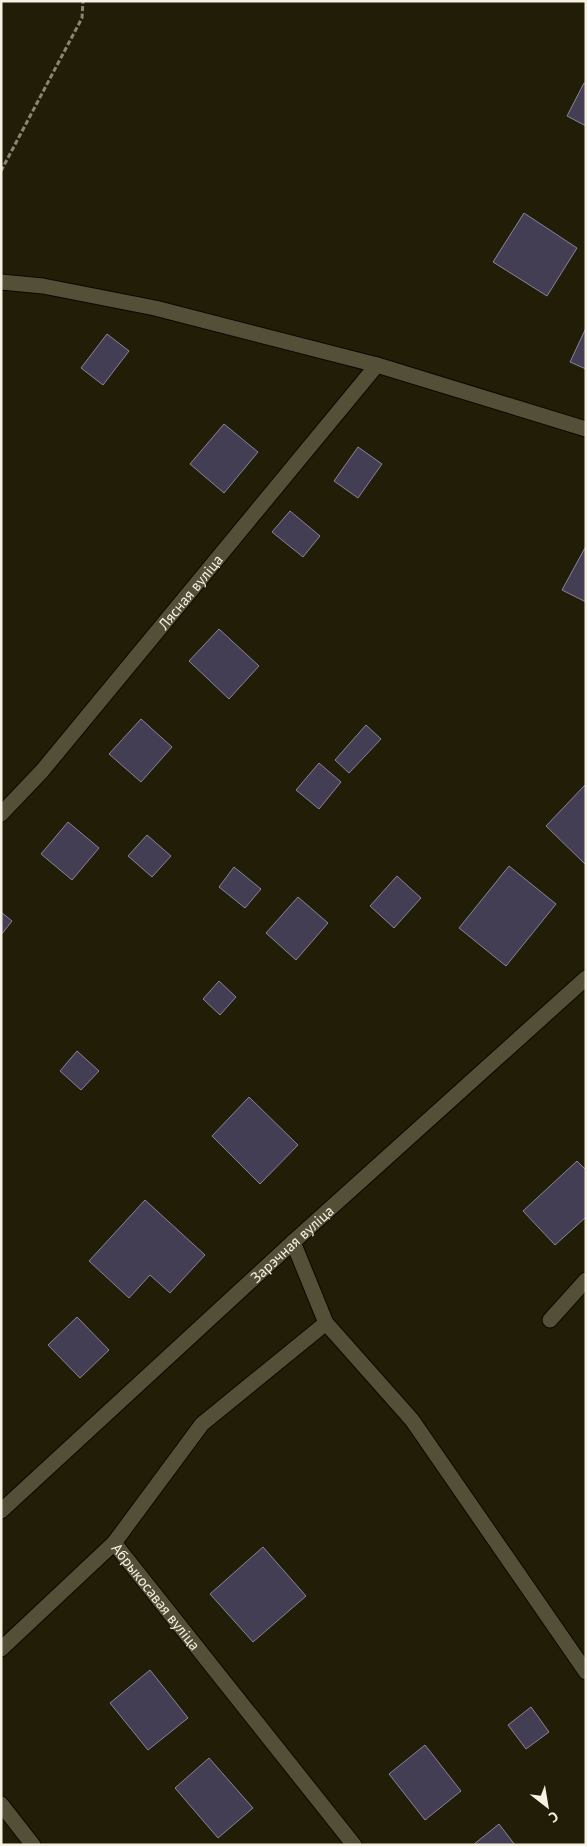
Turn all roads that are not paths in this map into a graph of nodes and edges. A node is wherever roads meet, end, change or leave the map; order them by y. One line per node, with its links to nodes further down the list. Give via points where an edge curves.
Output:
1 (1, 282): 2 (street, via 43,286 155,308)
2 (377, 365): 3 (street); 4 (street, Лясная вуліца, via 48,763)
3 (586, 429)
4 (1, 814)
5 (586, 978): 6 (street, Зарэчная вуліца)
6 (293, 1242): 9 (street); 10 (street, Зарэчная вуліца)
7 (586, 1280): 8 (street)
8 (550, 1320)
9 (326, 1323): 11 (street, Абрыкосавая вуліца, via 202,1424); 13 (street, via 412,1420)
10 (1, 1511)
11 (114, 1543): 12 (street); 16 (street, Абрыкосавая вуліца)
12 (1, 1649)
13 (586, 1672)
14 (1, 1804): 15 (street)
15 (33, 1845)
16 (354, 1845)

